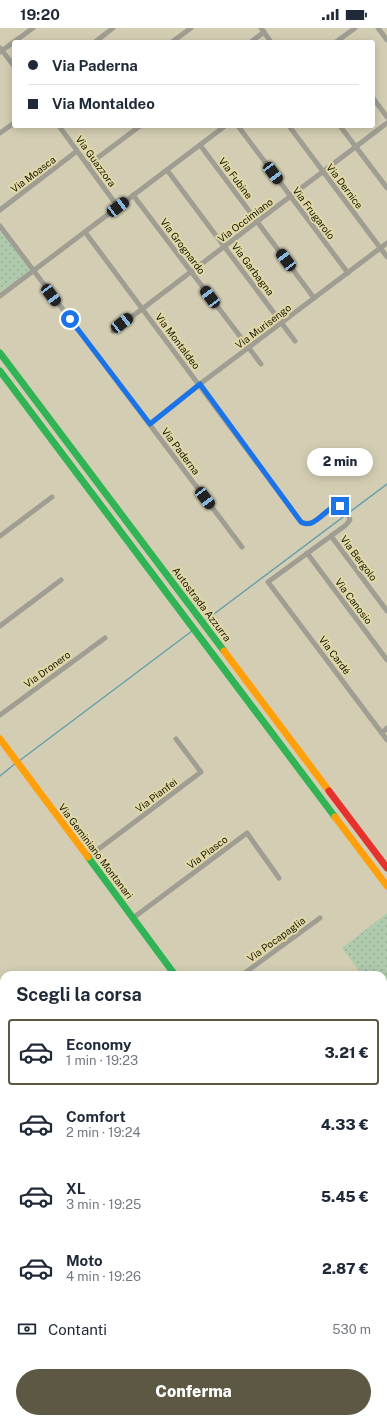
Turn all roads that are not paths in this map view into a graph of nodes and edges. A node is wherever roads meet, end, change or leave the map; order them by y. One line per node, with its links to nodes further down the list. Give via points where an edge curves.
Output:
1 (33, 28): 9 (street)
2 (113, 28): 10 (street)
3 (191, 28): 11 (street)
4 (345, 28): 8 (street)
5 (355, 28): 8 (street)
6 (378, 28): 15 (street)
7 (262, 30): 12 (street); 13 (street)
8 (348, 33): 14 (street)
9 (16, 40)
10 (98, 40)
11 (175, 40)
12 (253, 40)
13 (270, 40)
14 (339, 40)
15 (387, 40)
16 (12, 42): 17 (street)
17 (1, 50): 18 (street)
18 (12, 64)
19 (375, 101): 20 (street)
20 (387, 117)
21 (387, 123): 31 (street, Via Occimiano)
22 (12, 124): 29 (street)
23 (60, 128): 32 (street, Via Guazzora)
24 (137, 128): 33 (street)
25 (222, 128): 30 (street)
26 (239, 128): 38 (street, Via Frugarolo)
27 (290, 128): 35 (street, Via Dernice)
28 (341, 128): 31 (street)
29 (0, 133)
30 (200, 145): 34 (street); 41 (street, Via Fubine)
31 (355, 147): 35 (street, Via Occimiano); 36 (street)
32 (77, 151): 33 (street, Via Guazzora); 40 (street, Via Moasca)
33 (88, 165): 39 (street, Via Guazzora)
34 (167, 170): 37 (street); 45 (street, Via Garbagna)
35 (323, 172): 38 (street, Via Occimiano); 46 (street, Via Dernice)
36 (387, 188)
37 (133, 196): 39 (street); 49 (street, Via Grognardo)
38 (290, 196): 41 (street, Via Occimiano); 50 (street, Via Frugarolo)
39 (118, 207): 43 (street)
40 (0, 210)
41 (258, 221): 45 (street, Via Occimiano); 52 (street, Via Fubine)
42 (0, 226): 48 (street, Via Paderna)
43 (85, 232): 48 (street); 53 (street, Via Montaldeo)
44 (387, 243): 46 (street, Via Murisengo)
45 (224, 246): 49 (street, Via Occimiano); 54 (street, Via Garbagna)
46 (381, 248): 47 (street, Via Dernice); 50 (street, Via Murisengo)
47 (387, 257)
48 (33, 270): 51 (street); 62 (street, Via Paderna)
49 (191, 272): 53 (street, Via Occimiano); 57 (street, Via Grognardo)
50 (348, 273): 52 (street, Via Murisengo)
51 (0, 296)
52 (314, 298): 54 (street, Via Murisengo)
53 (141, 308): 55 (street, Via Occimiano); 61 (street, Via Montaldeo)
54 (281, 323): 56 (street, Via Garbagna); 57 (street, Via Murisengo)
55 (113, 330)
56 (295, 341)
57 (249, 348): 59 (street, Via Grognardo); 61 (street, Via Murisengo)
58 (0, 353): 81 (main road, Autostrada Azzurra)
59 (261, 364)
60 (0, 371): 83 (main road)
61 (200, 384): 62 (street, Via Murisengo); 65 (street, Via Montaldeo, via 301,522 313,522 336,506 344,510 350,519)
62 (150, 424): 66 (street, Via Paderna)
63 (52, 497): 64 (street)
64 (0, 536)
65 (331, 536): 67 (street, Via Montaldeo); 70 (street, Via Bergolo)
66 (242, 547)
67 (307, 553): 69 (street, Via Montaldeo); 73 (street, Via Canosio)
68 (61, 580): 71 (street)
69 (268, 582): 76 (street, Via Cardé)
70 (387, 611)
71 (0, 626)
72 (105, 638): 74 (street, Via Dronero)
73 (387, 660)
74 (0, 715)
75 (387, 728): 76 (street)
76 (382, 733): 79 (street, Via Cardé)
77 (0, 739): 80 (main road, Via Geminiano Montanari)
78 (176, 739): 80 (street, Via Pianfei, via 201,772)
79 (387, 740)
80 (88, 857): 84 (main road, Via Geminiano Montanari)
81 (387, 868)
82 (279, 878): 84 (street, Via Piasco, via 247,833)
83 (387, 886)
84 (133, 918): 86 (main road, Via Geminiano Montanari)
85 (320, 918): 87 (street, Via Pocapaglia)
86 (172, 971)
87 (247, 971)

